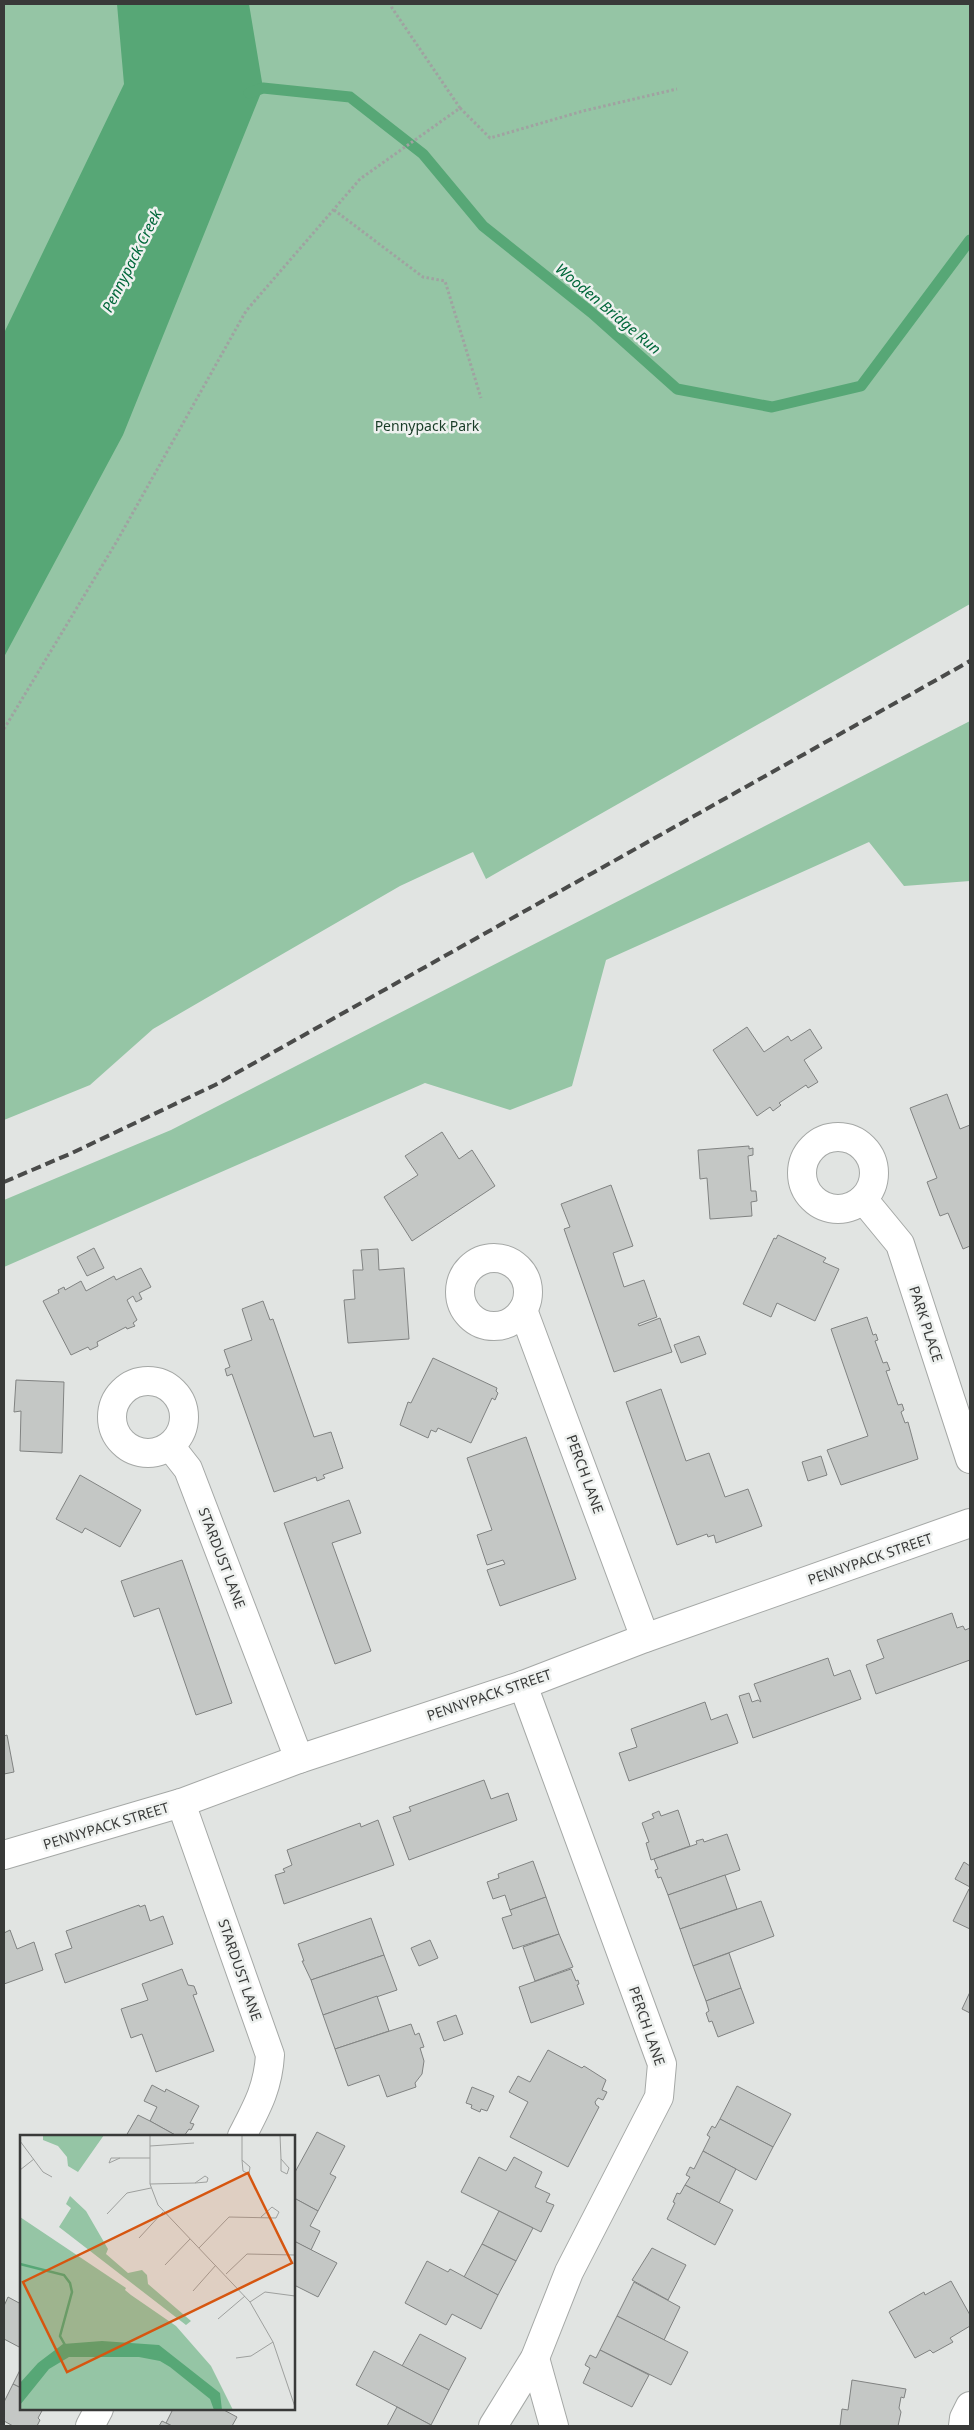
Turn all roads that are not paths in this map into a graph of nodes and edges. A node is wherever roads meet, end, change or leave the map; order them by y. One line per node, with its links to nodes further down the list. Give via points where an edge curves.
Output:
1 (864, 1199): 4 (street, PARK PLACE, via 900,1244)
2 (523, 1310): 6 (street, PERCH LANE)
3 (170, 1446): 8 (street, STARDUST LANE, via 188,1468)
4 (970, 1459)
5 (970, 1523): 6 (street, PENNYPACK STREET)
6 (645, 1638): 7 (street, PENNYPACK STREET)
7 (523, 1685): 8 (street, PENNYPACK STREET); 12 (street, PERCH LANE, via 662,2064 659,2097 569,2272)
8 (299, 1760): 9 (street, PENNYPACK STREET)
9 (181, 1803): 10 (street, PENNYPACK STREET); 11 (street, STARDUST LANE, via 270,2055 269,2077)
10 (4, 1855)
11 (243, 2135)
12 (534, 2358): 16 (street, PERCH LANE); 17 (street)
13 (970, 2406): 18 (street)
14 (98, 2410): 15 (street)
15 (90, 2426)
16 (493, 2426)
17 (554, 2426)
18 (963, 2426)

